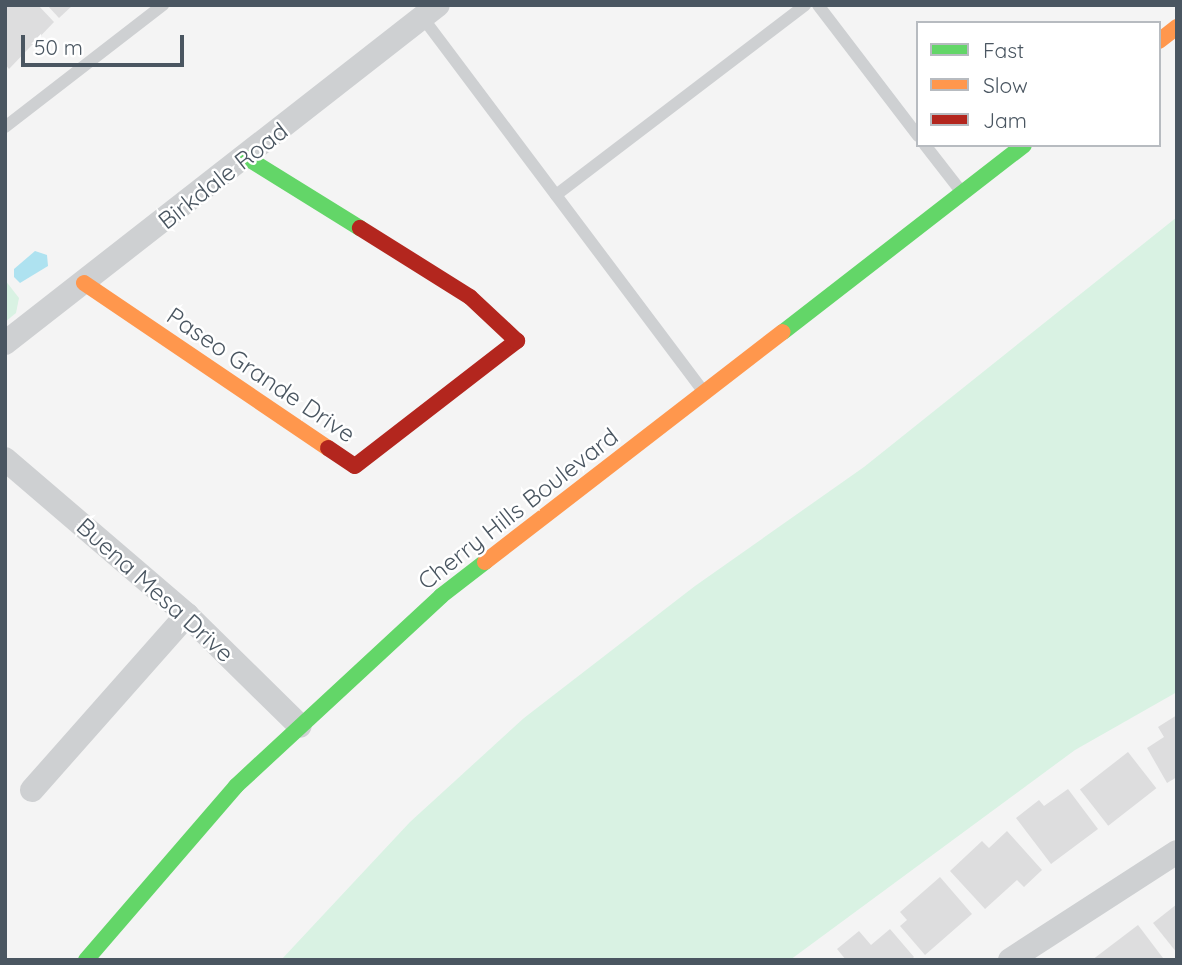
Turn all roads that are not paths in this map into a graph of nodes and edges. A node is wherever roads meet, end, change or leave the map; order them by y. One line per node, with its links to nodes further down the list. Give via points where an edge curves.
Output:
1 (163, 5): 7 (lane)
2 (804, 5): 13 (lane)
3 (818, 5): 8 (lane)
4 (431, 11): 11 (street, Birkdale Road); 13 (lane)
5 (1177, 27): 6 (street)
6 (1161, 39)
7 (5, 127)
8 (916, 133)
9 (927, 147): 12 (lane)
10 (1021, 147): 12 (street, Cherry Hills Boulevard)
11 (247, 158): 14 (street, Birkdale Road); 14 (street, Paseo Grande Drive, via 470,297 517,341 355,466)
12 (962, 194): 16 (street, Cherry Hills Boulevard)
13 (556, 195): 16 (lane)
14 (85, 283): 15 (street, Birkdale Road)
15 (5, 343)
16 (705, 393): 19 (street, Cherry Hills Boulevard, via 441,596)
17 (5, 458): 18 (street, Buena Mesa Drive)
18 (187, 615): 19 (street, Buena Mesa Drive); 20 (street)
19 (300, 726): 22 (street, Cherry Hills Boulevard, via 185,841)
20 (32, 790)
21 (1177, 852): 23 (street)
22 (86, 960)
23 (1010, 960)

